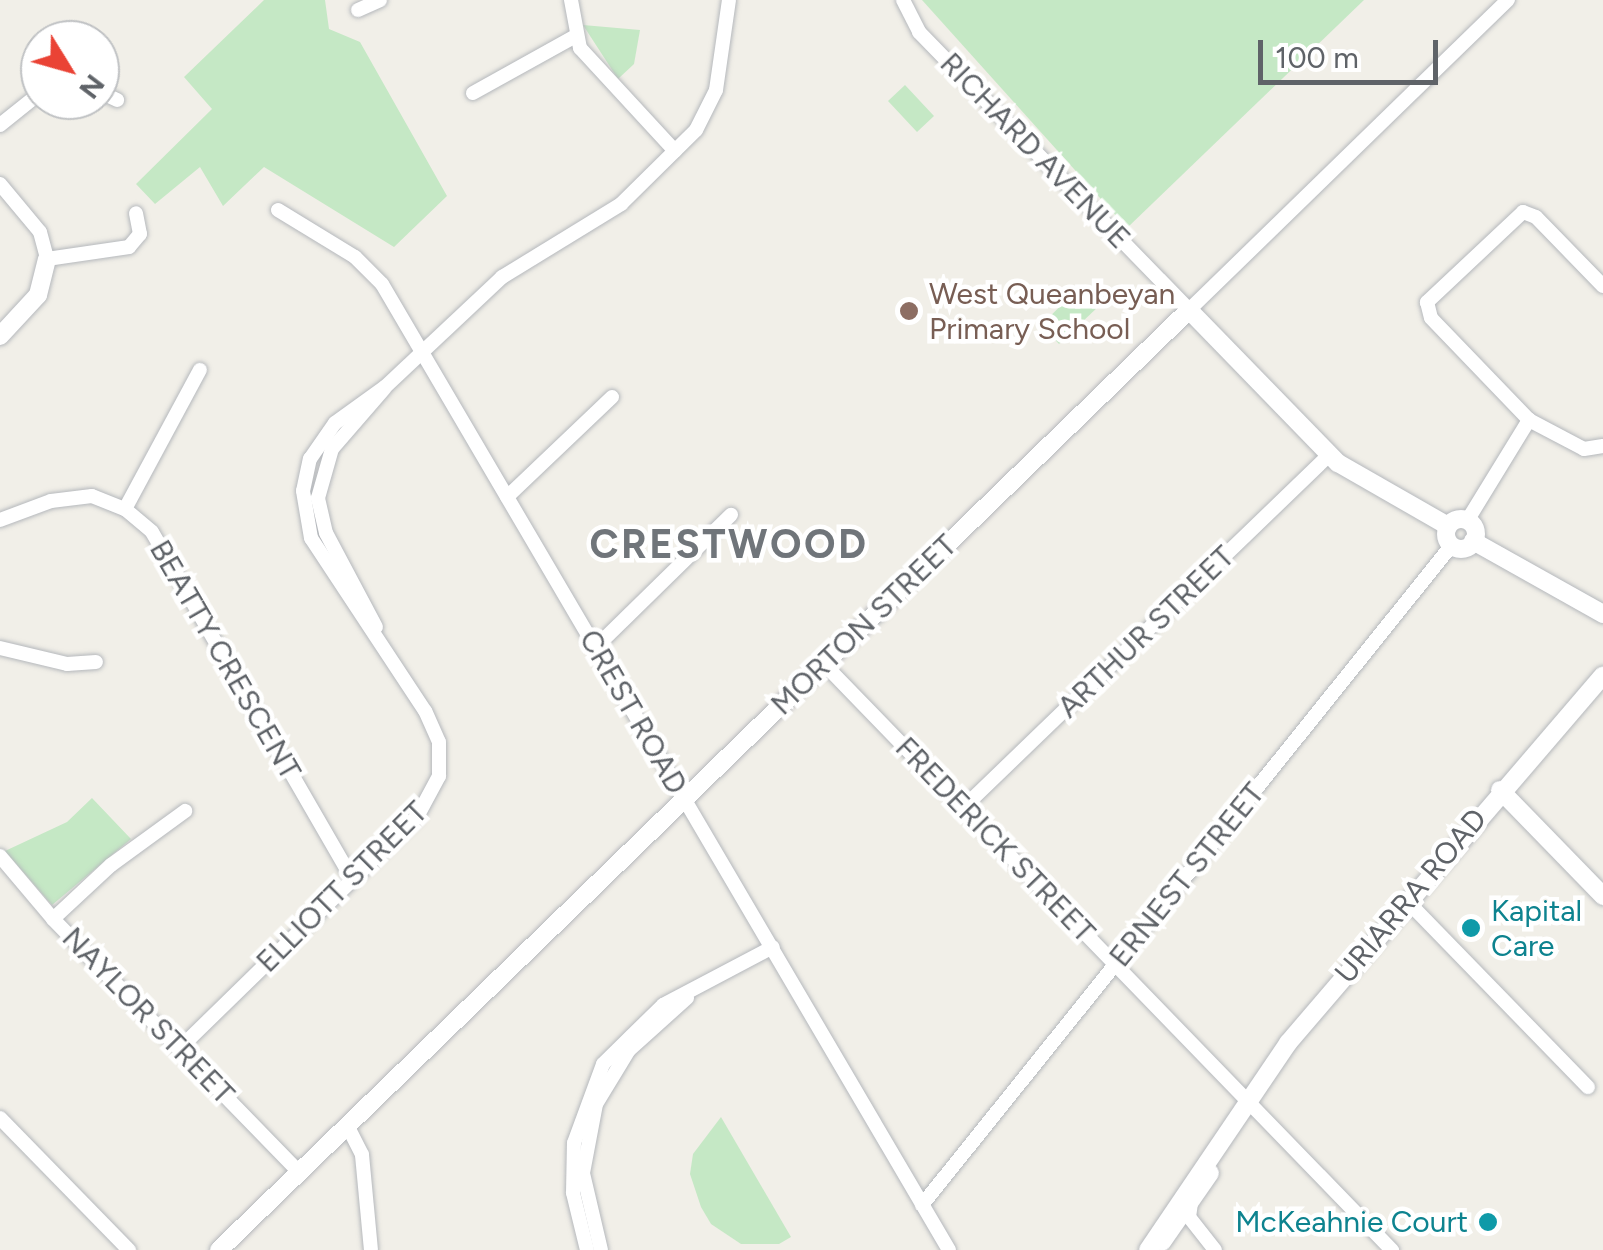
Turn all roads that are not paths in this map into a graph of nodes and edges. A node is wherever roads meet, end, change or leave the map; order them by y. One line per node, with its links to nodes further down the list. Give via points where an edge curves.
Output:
1 (380, 0): 6 (street)
2 (570, 0): 7 (street)
3 (729, 0): 11 (street, ELLIOTT STREET, via 710,110)
4 (902, 0): 17 (street, RICHARD AVENUE, via 927,41)
5 (1508, 0): 17 (street, MORTON STREET)
6 (358, 10)
7 (574, 37): 8 (street); 11 (street)
8 (473, 93)
9 (20, 109): 10 (street)
10 (0, 125)
11 (675, 151): 19 (street, ELLIOTT STREET, via 621,204 502,277)
12 (0, 184): 15 (street, via 40,232)
13 (278, 210): 19 (street, CREST ROAD, via 374,273)
14 (136, 214): 15 (street, via 140,234 130,247)
15 (46, 259): 18 (street, via 38,296)
16 (1603, 286): 22 (street, via 1536,217 1523,212 1427,302 1431,318)
17 (1189, 310): 24 (street, RICHARD AVENUE); 38 (street, MORTON STREET)
18 (0, 336)
19 (424, 353): 25 (street, CREST ROAD); 45 (street, ELLIOTT STREET, via 326,433 310,459 303,492 321,556 426,711 442,761 428,804)
20 (200, 370): 26 (street)
21 (612, 397): 25 (street)
22 (1530, 420): 23 (street, via 1584,449); 29 (street)
23 (1603, 446)
24 (1329, 454): 30 (street, RICHARD AVENUE); 42 (street, ARTHUR STREET)
25 (506, 497): 34 (street, CREST ROAD)
26 (125, 509): 28 (street, via 92,496 52,501); 45 (street, BEATTY CRESCENT, via 152,532)
27 (731, 515): 34 (street)
28 (0, 520)
29 (1467, 521): 30 (street); 31 (street)
30 (1448, 526): 32 (street)
31 (1473, 542): 32 (street); 33 (street)
32 (1451, 546): 50 (street, ERNEST STREET)
33 (1603, 614)
34 (596, 647): 41 (street, CREST ROAD)
35 (0, 648): 37 (street, via 67,664)
36 (1603, 656): 39 (street, URIARRA ROAD)
37 (96, 662)
38 (824, 665): 41 (street, MORTON STREET); 42 (street, FREDERICK STREET)
39 (1597, 679): 40 (street, URIARRA ROAD)
40 (1500, 790): 46 (street); 47 (street, URIARRA ROAD)
41 (684, 800): 49 (street, CREST ROAD); 56 (street, MORTON STREET)
42 (963, 808): 50 (street, FREDERICK STREET)
43 (185, 811): 48 (street)
44 (0, 856): 48 (street, NAYLOR STREET)
45 (352, 878): 52 (street, ELLIOTT STREET)
46 (1603, 896)
47 (1406, 900): 53 (street); 54 (street, URIARRA ROAD, via 1288,1043)
48 (52, 919): 52 (street, NAYLOR STREET)
49 (773, 948): 51 (street); 59 (street, CREST ROAD)
50 (1116, 965): 54 (street, FREDERICK STREET); 59 (street, ERNEST STREET)
51 (687, 998): 65 (street, via 663,1005 626,1034 582,1105 572,1181); 66 (street, via 628,1050 596,1104 583,1173)
52 (179, 1048): 57 (street, NAYLOR STREET)
53 (1588, 1087)
54 (1244, 1109): 58 (street, URIARRA ROAD); 68 (street, URIARRA ROAD); 70 (street, FREDERICK STREET)
55 (0, 1118): 62 (street)
56 (348, 1127): 57 (street, MORTON STREET); 64 (street, via 362,1155)
57 (300, 1172): 63 (street, MORTON STREET)
58 (1190, 1203): 60 (street, via 1188,1214); 61 (street, URIARRA ROAD)
59 (922, 1205): 67 (street, CREST ROAD)
60 (1201, 1236): 61 (street, via 1182,1230); 69 (street)
61 (1161, 1244)
62 (129, 1250)
63 (219, 1250)
64 (371, 1250)
65 (588, 1250)
66 (601, 1250)
67 (948, 1250)
68 (1148, 1250)
69 (1214, 1250)
70 (1392, 1250)

